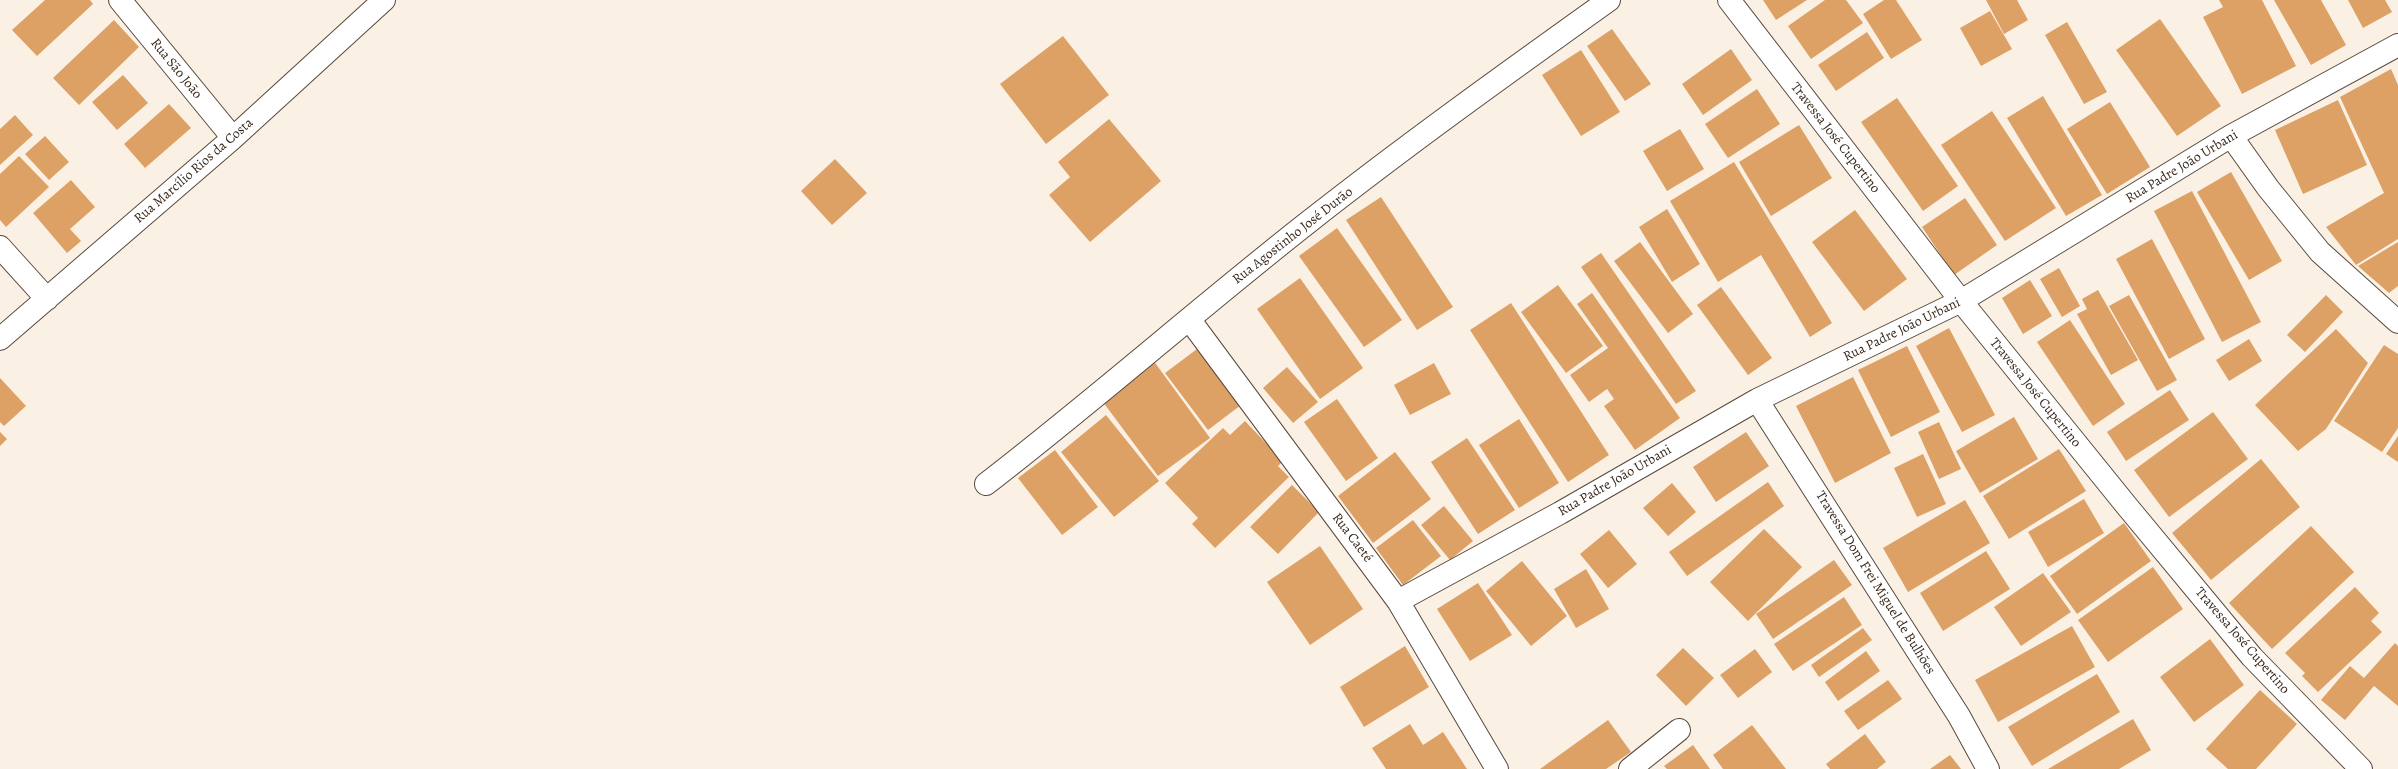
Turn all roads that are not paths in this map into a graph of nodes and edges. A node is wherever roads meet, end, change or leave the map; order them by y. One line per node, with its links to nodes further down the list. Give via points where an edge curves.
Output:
1 (120, 0): 7 (street, Rua São João)
2 (384, 0): 7 (street, Rua Marcílio Rios da Costa)
3 (1609, 0): 11 (street, Rua Agostinho José Durão, via 1306,224)
4 (1729, 0): 10 (street, Travessa José Cupertino)
5 (2398, 45): 6 (street, Rua Padre João Urbani)
6 (2231, 136): 10 (street, Rua Padre João Urbani); 12 (street, via 2268,188 2320,252)
7 (233, 138): 9 (street, Rua Marcílio Rios da Costa)
8 (0, 247): 9 (street)
9 (47, 299): 13 (street, Rua Marcílio Rios da Costa)
10 (1961, 301): 14 (street, Rua Padre João Urbani); 21 (street, Travessa José Cupertino, via 2252,657)
11 (1189, 319): 15 (street, Rua Agostinho José Durão, via 1088,404); 16 (street, Rua Caeté)
12 (2398, 322)
13 (0, 339)
14 (1757, 400): 16 (street, Rua Padre João Urbani, via 1560,513); 20 (street, Travessa Dom Frei Miguel de Bulhões, via 1959,716)
15 (986, 484)
16 (1398, 601): 18 (street, Rua Caeté)
17 (1679, 730): 19 (street)
18 (1497, 769)
19 (1630, 769)
20 (1988, 769)
21 (2361, 769)

